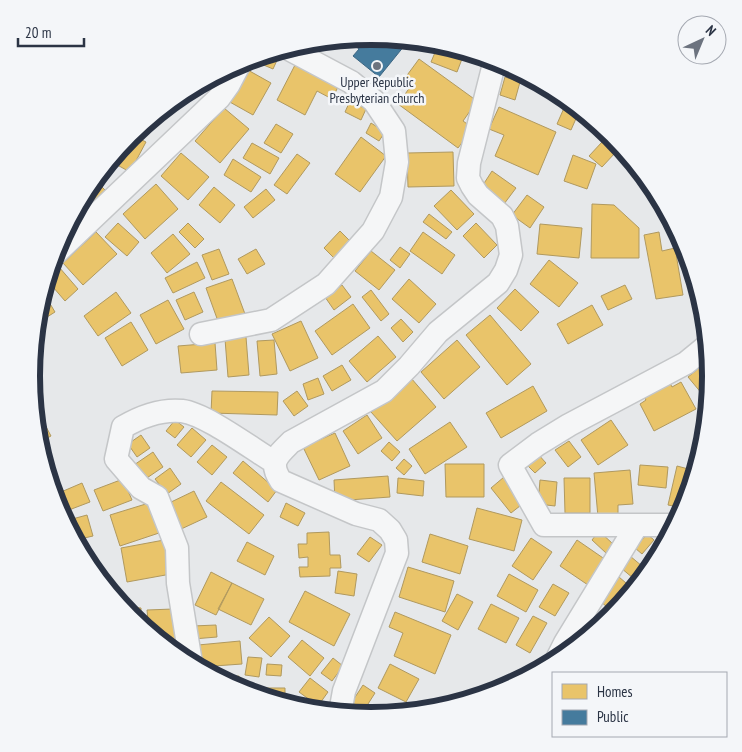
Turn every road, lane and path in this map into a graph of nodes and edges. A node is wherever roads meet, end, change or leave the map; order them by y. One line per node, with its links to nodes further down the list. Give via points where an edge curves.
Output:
1 (297, 53): 5 (street, via 351,82 374,102 394,131 397,162 391,197 373,231 326,284 271,320)
2 (493, 68): 7 (street, via 468,178 478,195 502,216 507,226 511,255 506,270 498,283 438,332 384,391 291,442)
3 (235, 74): 4 (street, via 219,98)
4 (69, 241)
5 (200, 334)
6 (701, 351): 8 (street, via 686,363 553,434 510,465 544,525)
7 (274, 462): 11 (street, via 200,416 182,411 141,416 122,427 116,459 141,488 157,497 177,548 178,583); 12 (street, via 274,472 281,481 356,514 379,520 396,540 397,553)
8 (638, 525): 9 (street); 10 (street)
9 (666, 525)
10 (564, 645)
11 (189, 653)
12 (341, 705)

